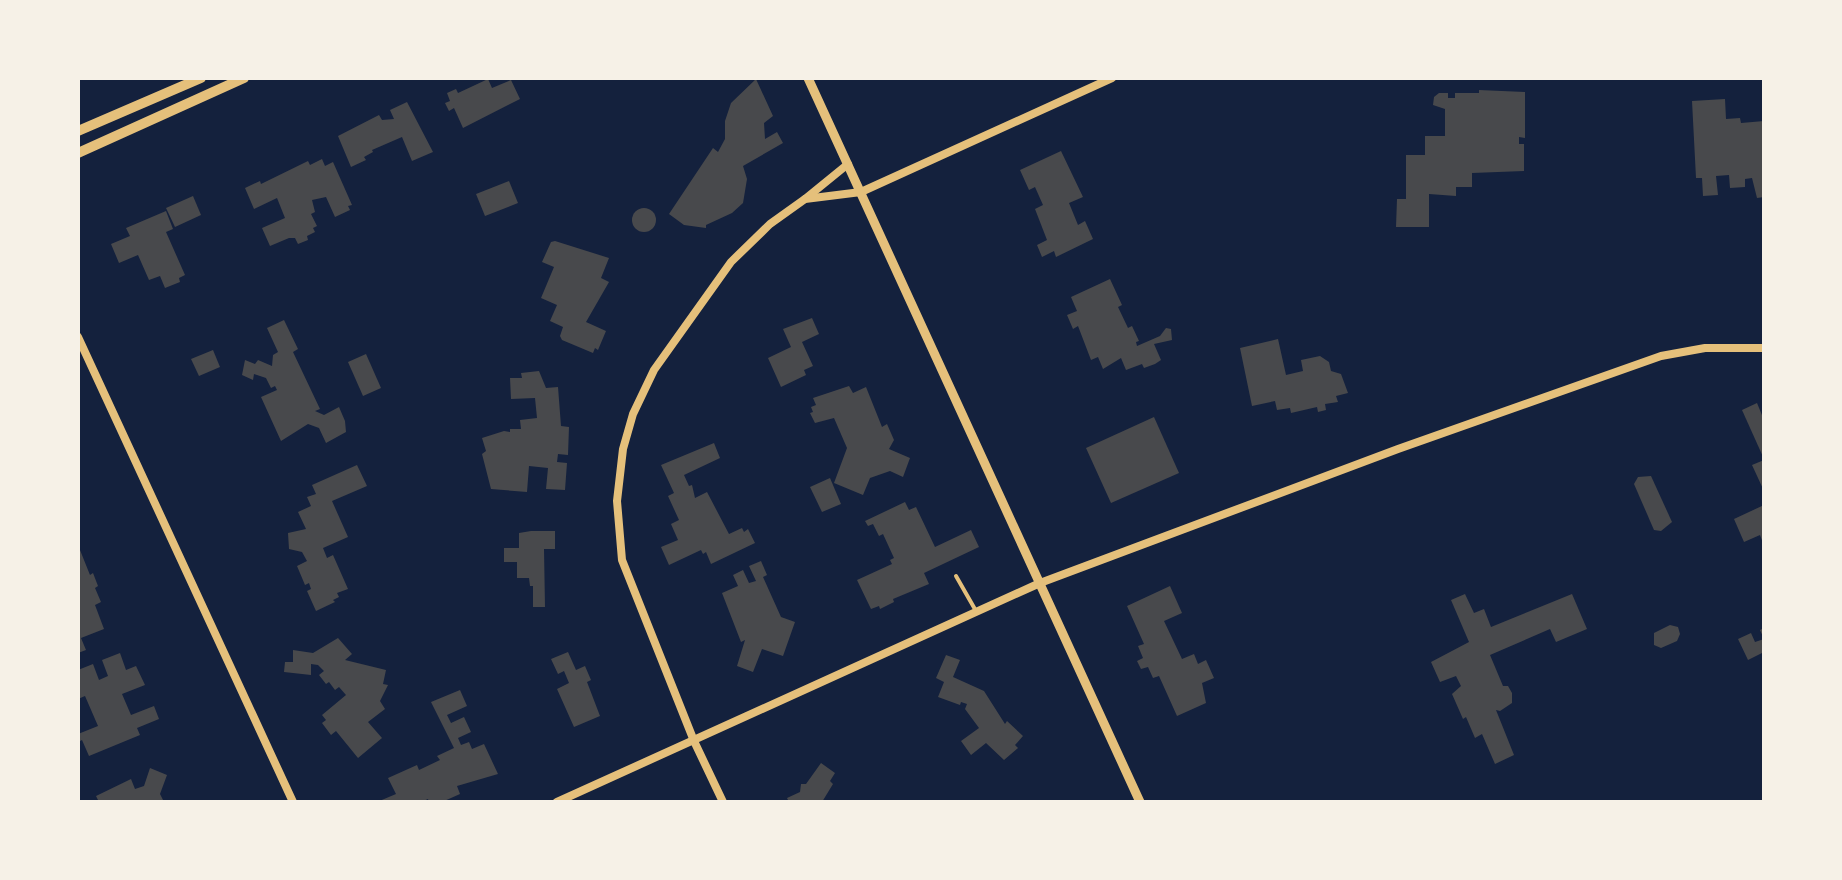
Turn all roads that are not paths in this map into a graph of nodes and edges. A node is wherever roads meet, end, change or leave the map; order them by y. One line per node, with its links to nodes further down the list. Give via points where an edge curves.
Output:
1 (200, 78): 5 (main road)
2 (244, 78): 6 (main road)
3 (808, 78): 7 (street)
4 (1112, 78): 8 (street)
5 (78, 131)
6 (78, 153)
7 (848, 164): 8 (street); 9 (street)
8 (860, 192): 9 (street); 13 (street)
9 (805, 198): 15 (street, via 731,262 691,314 654,370 623,449 616,501 622,560)
10 (78, 336): 16 (street)
11 (1764, 348): 13 (street, via 1661,356)
12 (956, 576): 14 (lane)
13 (1040, 583): 14 (street); 19 (street)
14 (976, 611): 15 (street)
15 (694, 741): 17 (street); 18 (street)
16 (292, 802)
17 (557, 802)
18 (723, 802)
19 (1140, 802)

